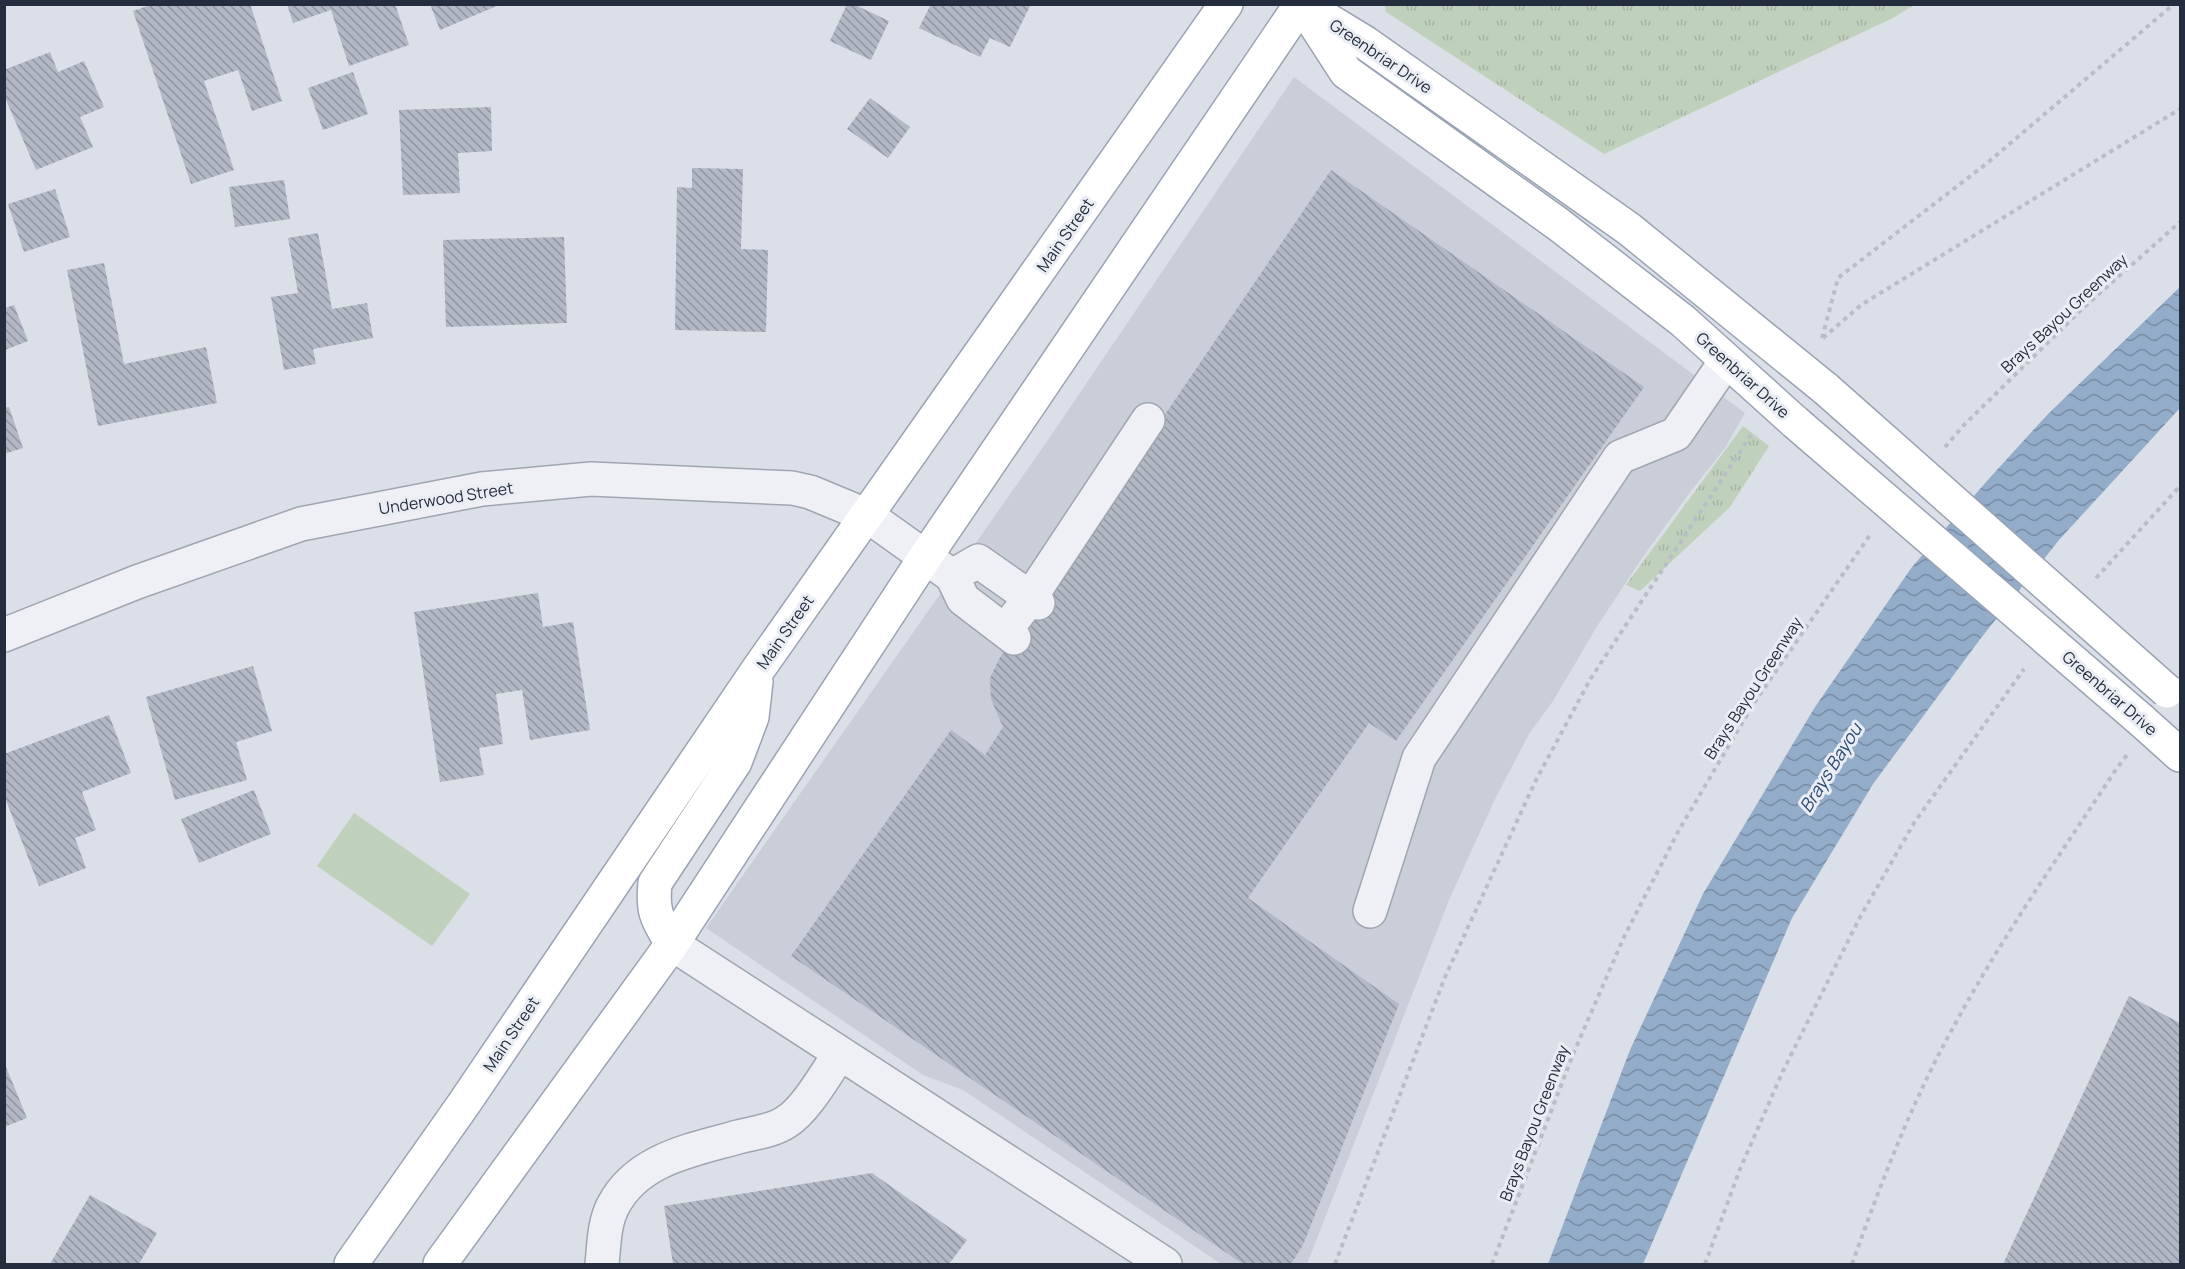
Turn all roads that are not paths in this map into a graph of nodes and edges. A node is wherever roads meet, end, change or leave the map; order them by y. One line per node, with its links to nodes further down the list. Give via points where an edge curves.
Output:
1 (1226, 4): 7 (main road, Main Street)
2 (1302, 4): 3 (main road, Greenbriar Drive, via 1364,42); 4 (main road, Greenbriar Drive, via 1346,72); 8 (main road)
3 (1629, 229): 4 (main road); 13 (main road, Greenbriar Drive, bridge, via 1826,389)
4 (1603, 259): 5 (main road, Greenbriar Drive, via 1683,321)
5 (1726, 361): 14 (main road, Greenbriar Drive, bridge); 15 (street, via 1676,434 1620,457 1419,758)
6 (1148, 420): 10 (street)
7 (868, 516): 8 (street, Underwood Street); 11 (street, Underwood Street, via 792,488 591,479 482,489 301,524 137,582); 12 (main road, Main Street)
8 (926, 556): 9 (street, Underwood Street); 16 (main road)
9 (952, 576): 10 (street, via 978,561); 10 (street, via 963,599 1009,634)
10 (1034, 601)
11 (4, 635)
12 (758, 671): 16 (main road, via 752,717 735,762 655,883 653,904); 18 (main road, Main Street)
13 (2174, 697)
14 (2181, 755)
15 (1370, 911)
16 (672, 944): 17 (street); 19 (main road)
17 (840, 1053): 20 (street, via 805,1104 787,1122 673,1155 641,1173 613,1206 606,1225); 21 (street)
18 (351, 1264)
19 (440, 1264)
20 (603, 1264)
21 (1165, 1264)

